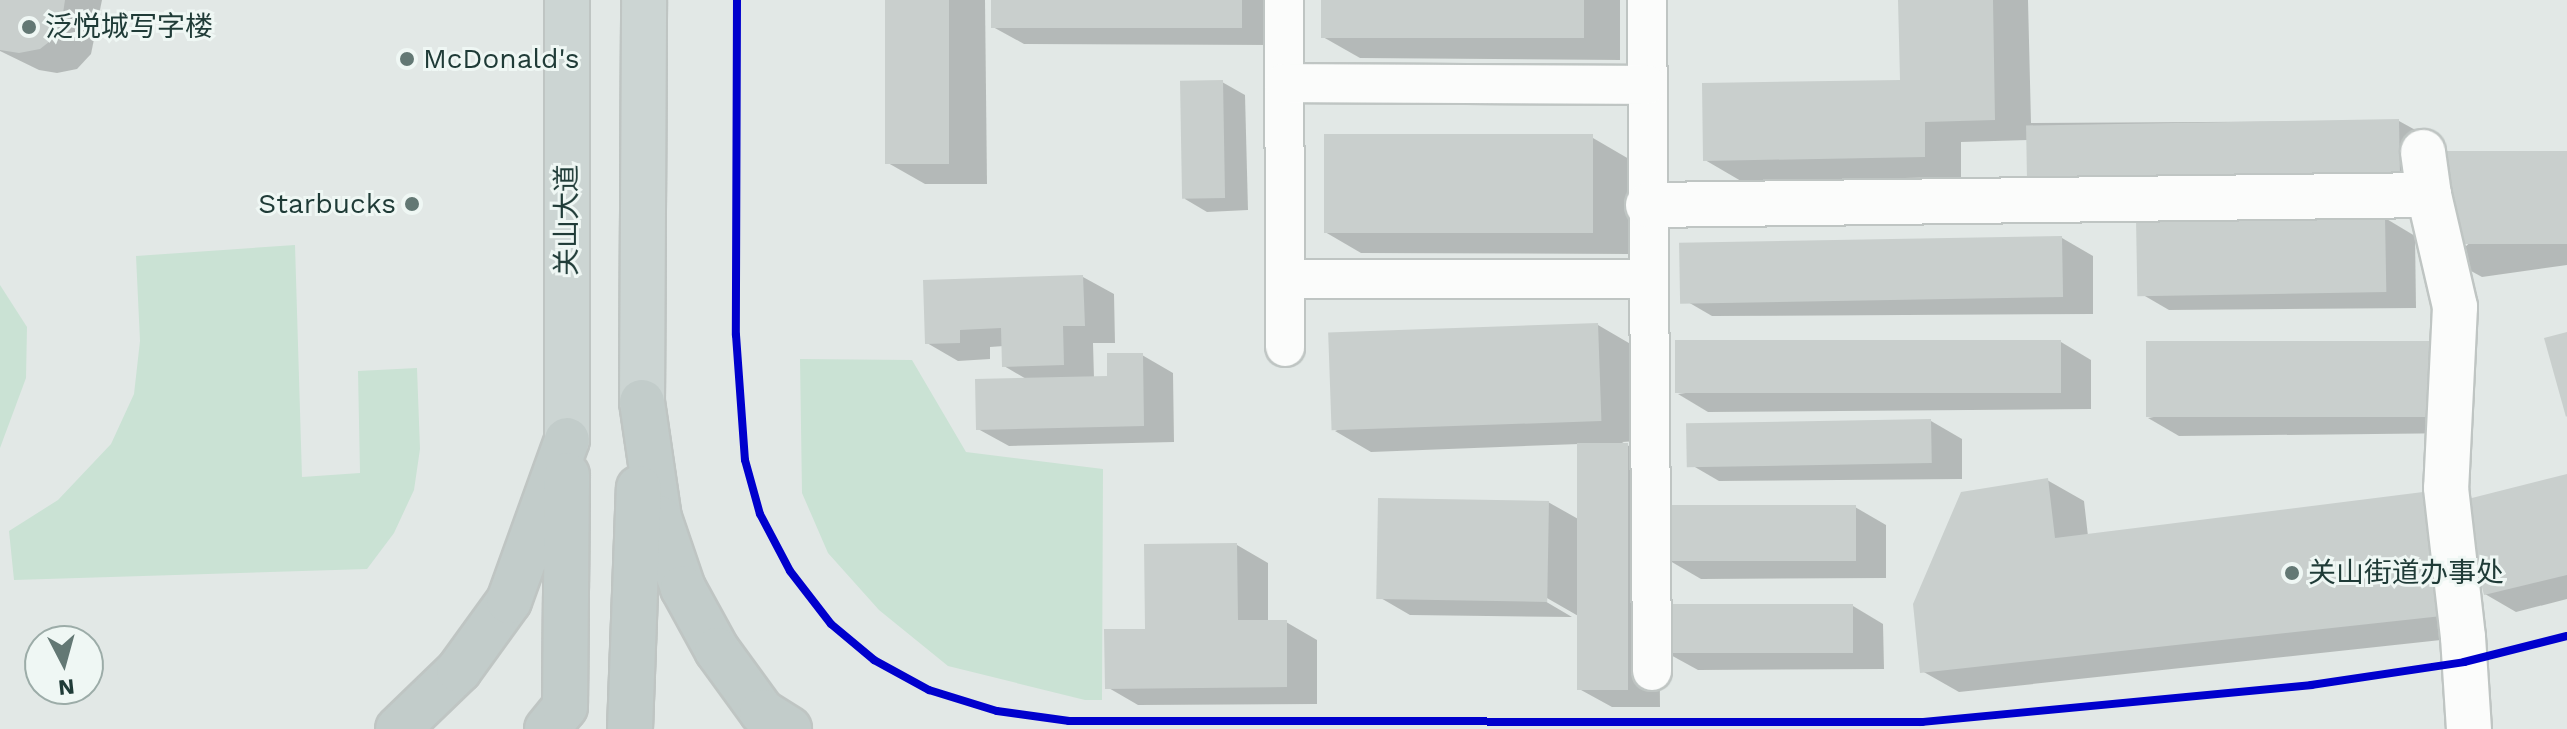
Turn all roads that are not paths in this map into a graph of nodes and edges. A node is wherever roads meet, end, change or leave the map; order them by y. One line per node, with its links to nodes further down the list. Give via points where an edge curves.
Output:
1 (567, 0): 14 (main road, 关山大道)
2 (644, 0): 13 (main road)
3 (1284, 0): 5 (street)
4 (1647, 0): 6 (street)
5 (1284, 83): 6 (street); 10 (street)
6 (1647, 85): 9 (street)
7 (2423, 152): 8 (street)
8 (2429, 195): 9 (street); 20 (street, via 2455,307 2446,488)
9 (1648, 205): 11 (street)
10 (1285, 279): 11 (street); 12 (street)
11 (1649, 279): 15 (street)
12 (1285, 347)
13 (642, 402): 18 (highway); 19 (highway, via 659,518 683,588 717,650 762,712)
14 (567, 440): 16 (highway, via 509,601 459,670); 17 (highway, via 565,707)
15 (1652, 671)
16 (398, 729)
17 (547, 729)
18 (630, 729)
19 (789, 729)
20 (2469, 729)

